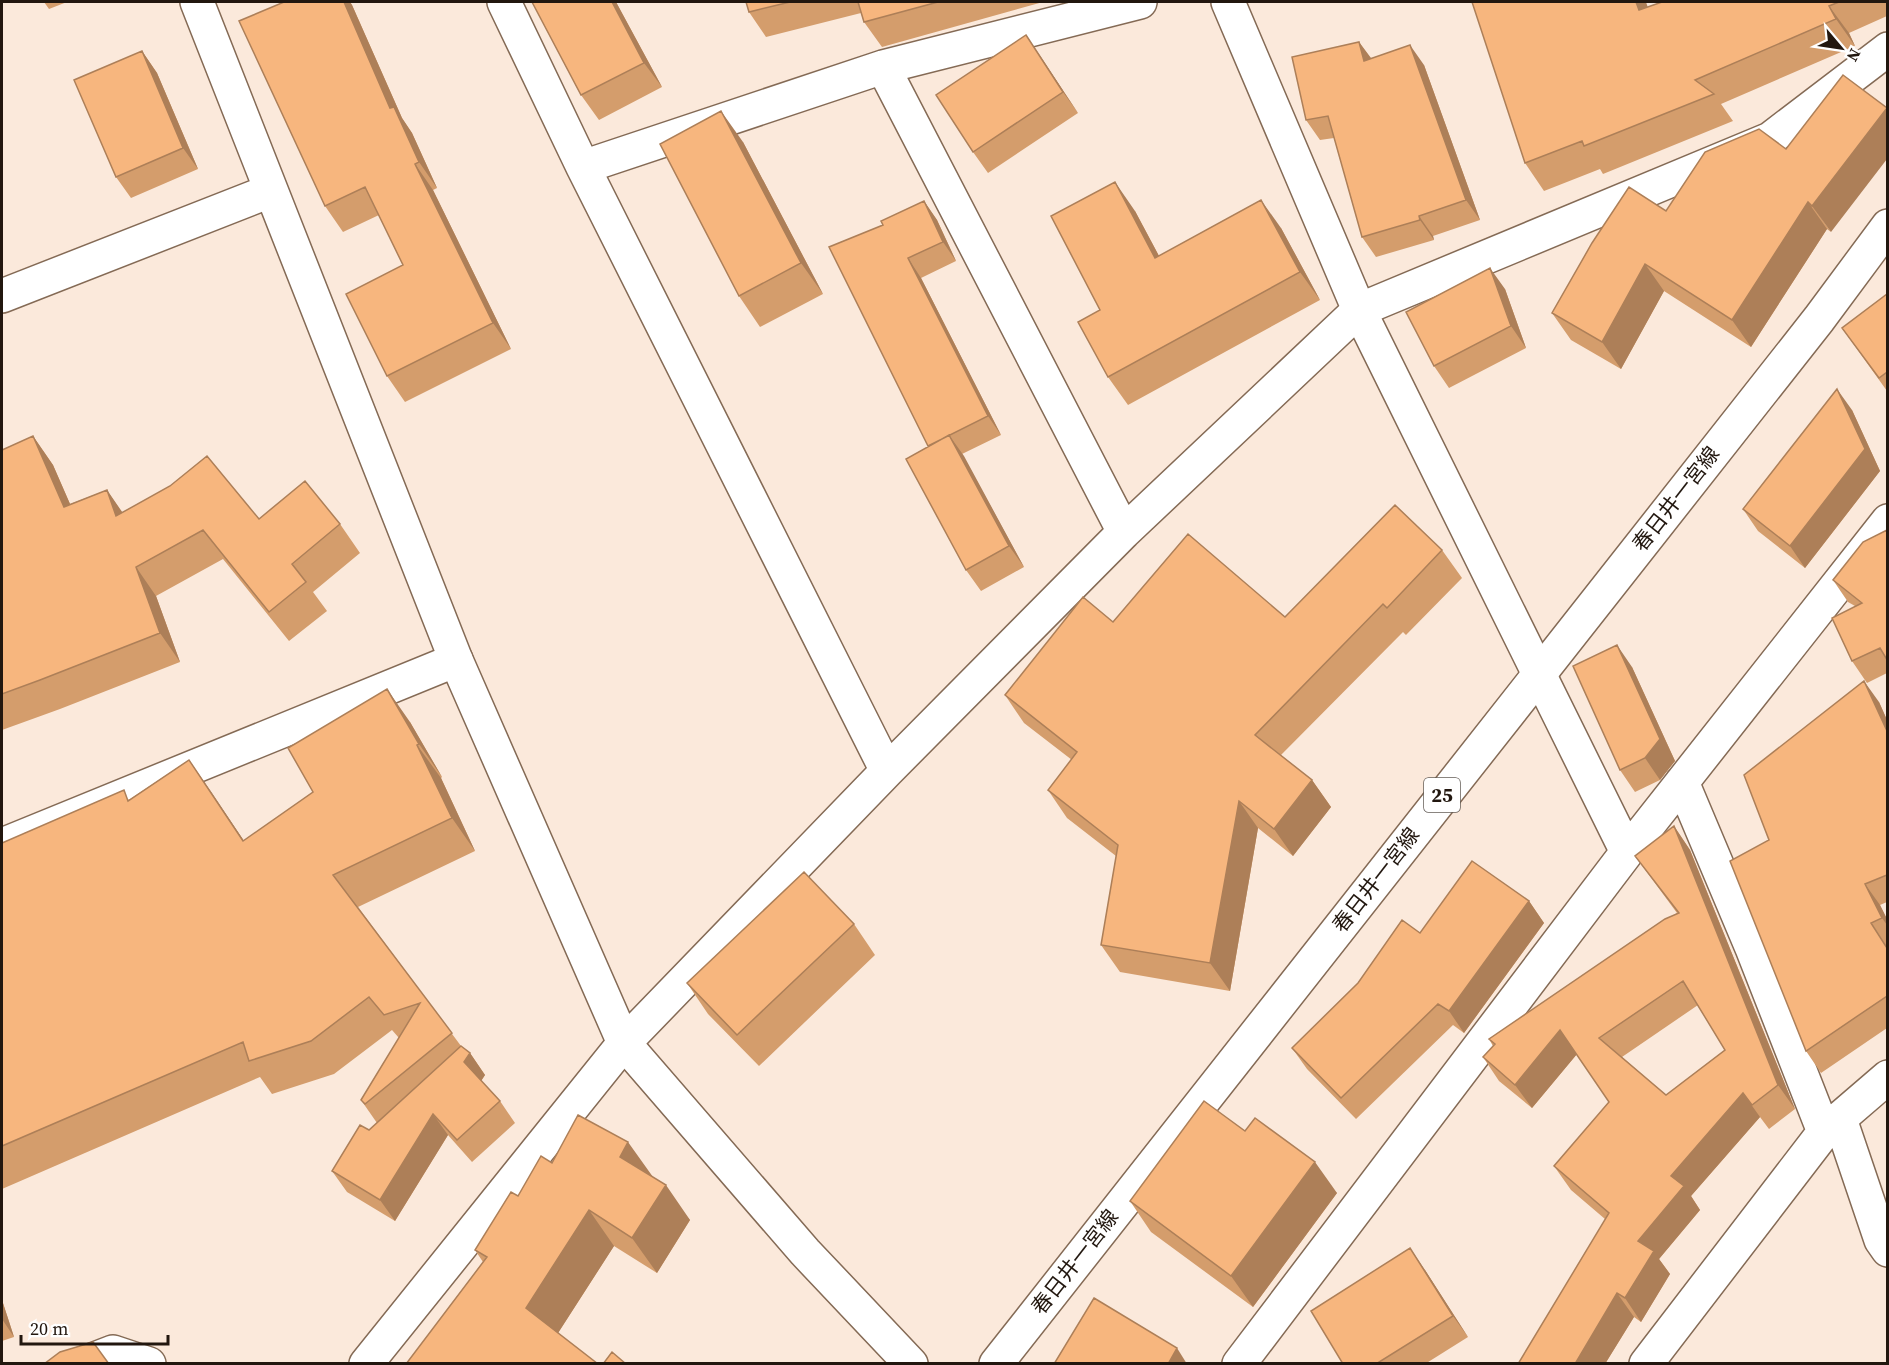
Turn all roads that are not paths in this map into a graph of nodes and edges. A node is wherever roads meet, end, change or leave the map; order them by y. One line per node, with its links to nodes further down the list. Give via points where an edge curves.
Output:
1 (197, 2): 8 (street)
2 (504, 2): 7 (street)
3 (1140, 2): 6 (street)
4 (1228, 2): 11 (street)
5 (1887, 49): 11 (street, via 1770,139)
6 (883, 67): 7 (street); 13 (street)
7 (583, 167): 16 (street)
8 (270, 191): 10 (street); 14 (street)
9 (1887, 226): 15 (street, 春日井一宮線 / 25, via 1819,319)
10 (2, 296)
11 (1359, 310): 13 (street); 15 (street)
12 (1887, 521): 17 (street)
13 (1124, 532): 16 (street)
14 (456, 660): 18 (street); 20 (street)
15 (1539, 672): 19 (street); 28 (street, 春日井一宮線 / 25)
16 (887, 771): 20 (street)
17 (1682, 782): 19 (street); 22 (street)
18 (2, 845)
19 (1627, 852): 29 (street)
20 (624, 1043): 26 (street); 27 (street, via 805,1252)
21 (1887, 1077): 22 (street)
22 (1832, 1125): 23 (street); 30 (street)
23 (1887, 1250)
24 (82, 1364): 25 (street, via 113,1352)
25 (149, 1364)
26 (366, 1364)
27 (911, 1364)
28 (996, 1364)
29 (1239, 1364)
30 (1646, 1364)

